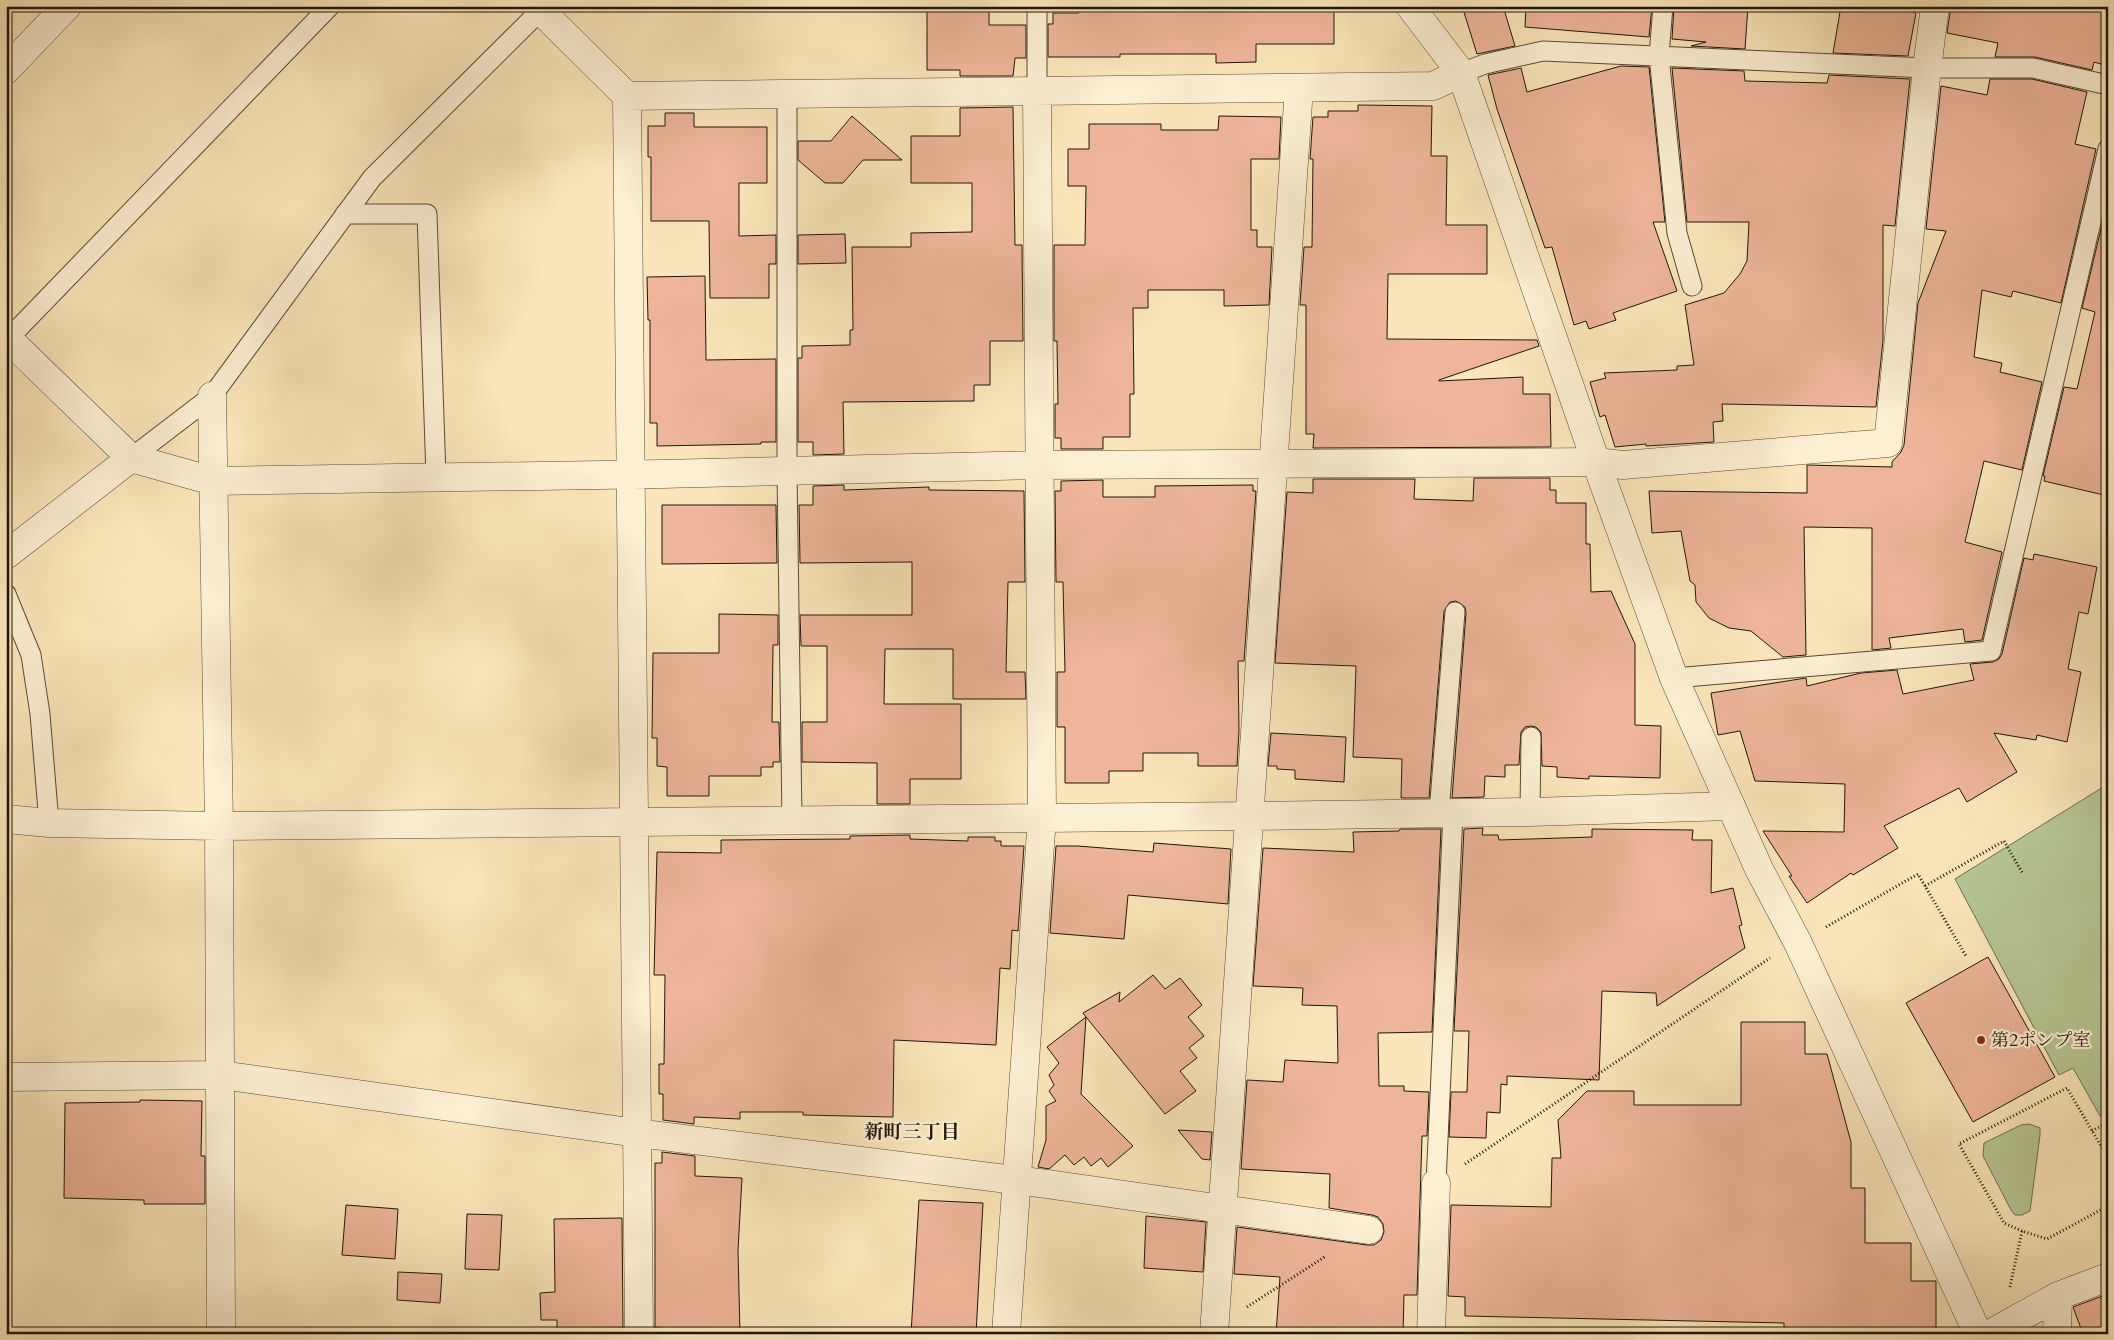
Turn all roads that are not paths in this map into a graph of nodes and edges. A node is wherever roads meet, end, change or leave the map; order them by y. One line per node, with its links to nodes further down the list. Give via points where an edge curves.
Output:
1 (67, 6): 10 (street)
2 (330, 6): 20 (lane)
3 (1037, 6): 14 (lane)
4 (1410, 6): 11 (street)
5 (1663, 6): 8 (lane)
6 (1936, 6): 9 (street)
7 (540, 8): 16 (street); 18 (lane, via 372,178)
8 (1660, 56): 9 (lane); 11 (lane, via 1542,51 1485,64); 19 (lane, via 1677,233)
9 (1927, 68): 12 (lane, via 2033,68); 23 (street, via 1888,443 1623,465)
10 (6, 70)
11 (1461, 74): 13 (street, via 1433,86); 23 (street)
12 (2108, 85)
13 (1299, 88): 14 (street); 24 (street)
14 (1037, 91): 15 (street); 25 (street)
15 (787, 94): 16 (street); 26 (lane)
16 (627, 96): 27 (street)
17 (2108, 149): 33 (lane, via 1991,651)
18 (345, 214): 21 (lane); 28 (lane, via 427,214)
19 (1692, 286)
20 (7, 338): 22 (street)
21 (212, 396): 22 (lane); 29 (street)
22 (131, 458): 29 (street); 30 (street)
23 (1596, 462): 24 (street); 33 (street)
24 (1274, 463): 25 (street); 38 (street)
25 (1039, 465): 26 (street); 39 (street)
26 (787, 471): 27 (street); 41 (lane)
27 (630, 475): 28 (street); 42 (street)
28 (436, 476): 29 (street)
29 (213, 481): 44 (street)
30 (6, 555)
31 (6, 594): 43 (lane, via 31,655 40,714)
32 (1455, 612): 37 (lane)
33 (1674, 678): 35 (street)
34 (1531, 737): 36 (lane)
35 (1731, 806): 36 (street); 55 (street, via 1758,870 1798,943)
36 (1530, 812): 37 (street)
37 (1446, 813): 38 (street); 49 (lane)
38 (1250, 816): 39 (street); 50 (street)
39 (1042, 817): 41 (street); 48 (street)
40 (6, 819): 43 (street)
41 (792, 820): 42 (street)
42 (634, 821): 44 (street); 47 (street)
43 (49, 823): 44 (street)
44 (219, 826): 45 (street)
45 (221, 1075): 46 (street); 47 (street); 56 (street)
46 (6, 1077)
47 (637, 1133): 48 (street); 57 (street)
48 (1016, 1180): 50 (street); 58 (street)
49 (1436, 1184): 59 (street)
50 (1222, 1208): 51 (street); 54 (street)
51 (1369, 1230)
52 (2108, 1278): 53 (street)
53 (2058, 1296): 55 (street); 60 (street)
54 (1214, 1330)
55 (1990, 1332)
56 (221, 1334)
57 (639, 1334)
58 (1006, 1334)
59 (1431, 1334)
60 (2057, 1334)

